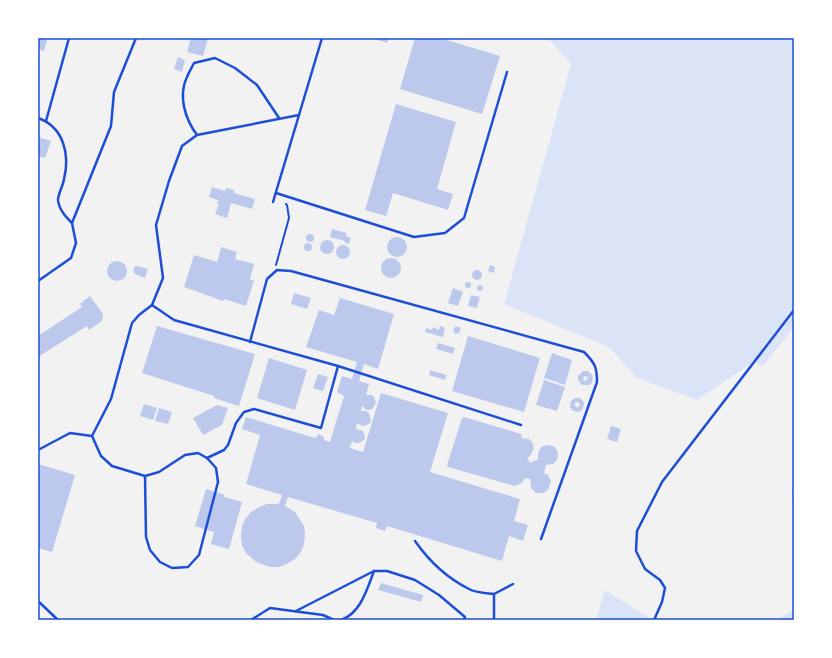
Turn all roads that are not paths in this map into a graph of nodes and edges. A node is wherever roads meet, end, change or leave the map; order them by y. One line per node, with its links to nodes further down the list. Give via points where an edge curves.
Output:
1 (69, 38): 8 (lane)
2 (136, 38): 12 (lane, via 114,92 111,126)
3 (322, 38): 5 (lane)
4 (507, 72): 10 (lane, via 464,218 445,233 414,237)
5 (299, 115): 7 (lane); 10 (lane)
6 (38, 118): 8 (lane)
7 (279, 118): 9 (lane); 9 (lane, via 257,85 235,68 214,58 194,63 186,78 183,100 189,124)
8 (46, 121): 12 (lane, via 59,132 67,160 58,200 64,215)
9 (197, 135): 14 (lane, via 182,146 156,225 163,278)
10 (276, 193): 11 (lane)
11 (273, 202)
12 (72, 223): 13 (lane, via 76,243 71,258)
13 (38, 282)
14 (152, 305): 16 (lane, via 174,320); 19 (lane, via 132,323 111,399)
15 (794, 310): 38 (lane, via 662,482 637,531 636,551 645,569 660,580 665,588)
16 (250, 342): 17 (lane); 25 (lane, via 267,279 277,270 291,271 584,352 597,369 597,382)
17 (338, 366): 18 (lane); 21 (lane, via 321,428 254,409 244,412 224,450)
18 (521, 425)
19 (92, 436): 20 (lane, via 70,433); 22 (lane, via 101,456 112,466)
20 (38, 450)
21 (207, 458): 22 (lane, via 198,453 185,455 159,472); 22 (lane, via 216,468 218,482 199,555 188,567 172,568 160,562 150,550 146,537)
22 (145, 476)
23 (794, 489): 24 (lane)
24 (794, 498)
25 (541, 540)
26 (415, 541): 29 (lane, via 441,572 470,590)
27 (374, 571): 31 (lane); 35 (lane, via 360,604 349,617); 36 (lane, via 387,570 415,580 439,595 465,617)
28 (512, 584): 29 (lane)
29 (494, 594): 37 (lane)
30 (38, 601): 32 (lane)
31 (296, 611): 33 (lane, via 270,608); 34 (lane)
32 (58, 620)
33 (251, 620)
34 (334, 620)
35 (341, 620)
36 (464, 620)
37 (494, 620)
38 (654, 620)

